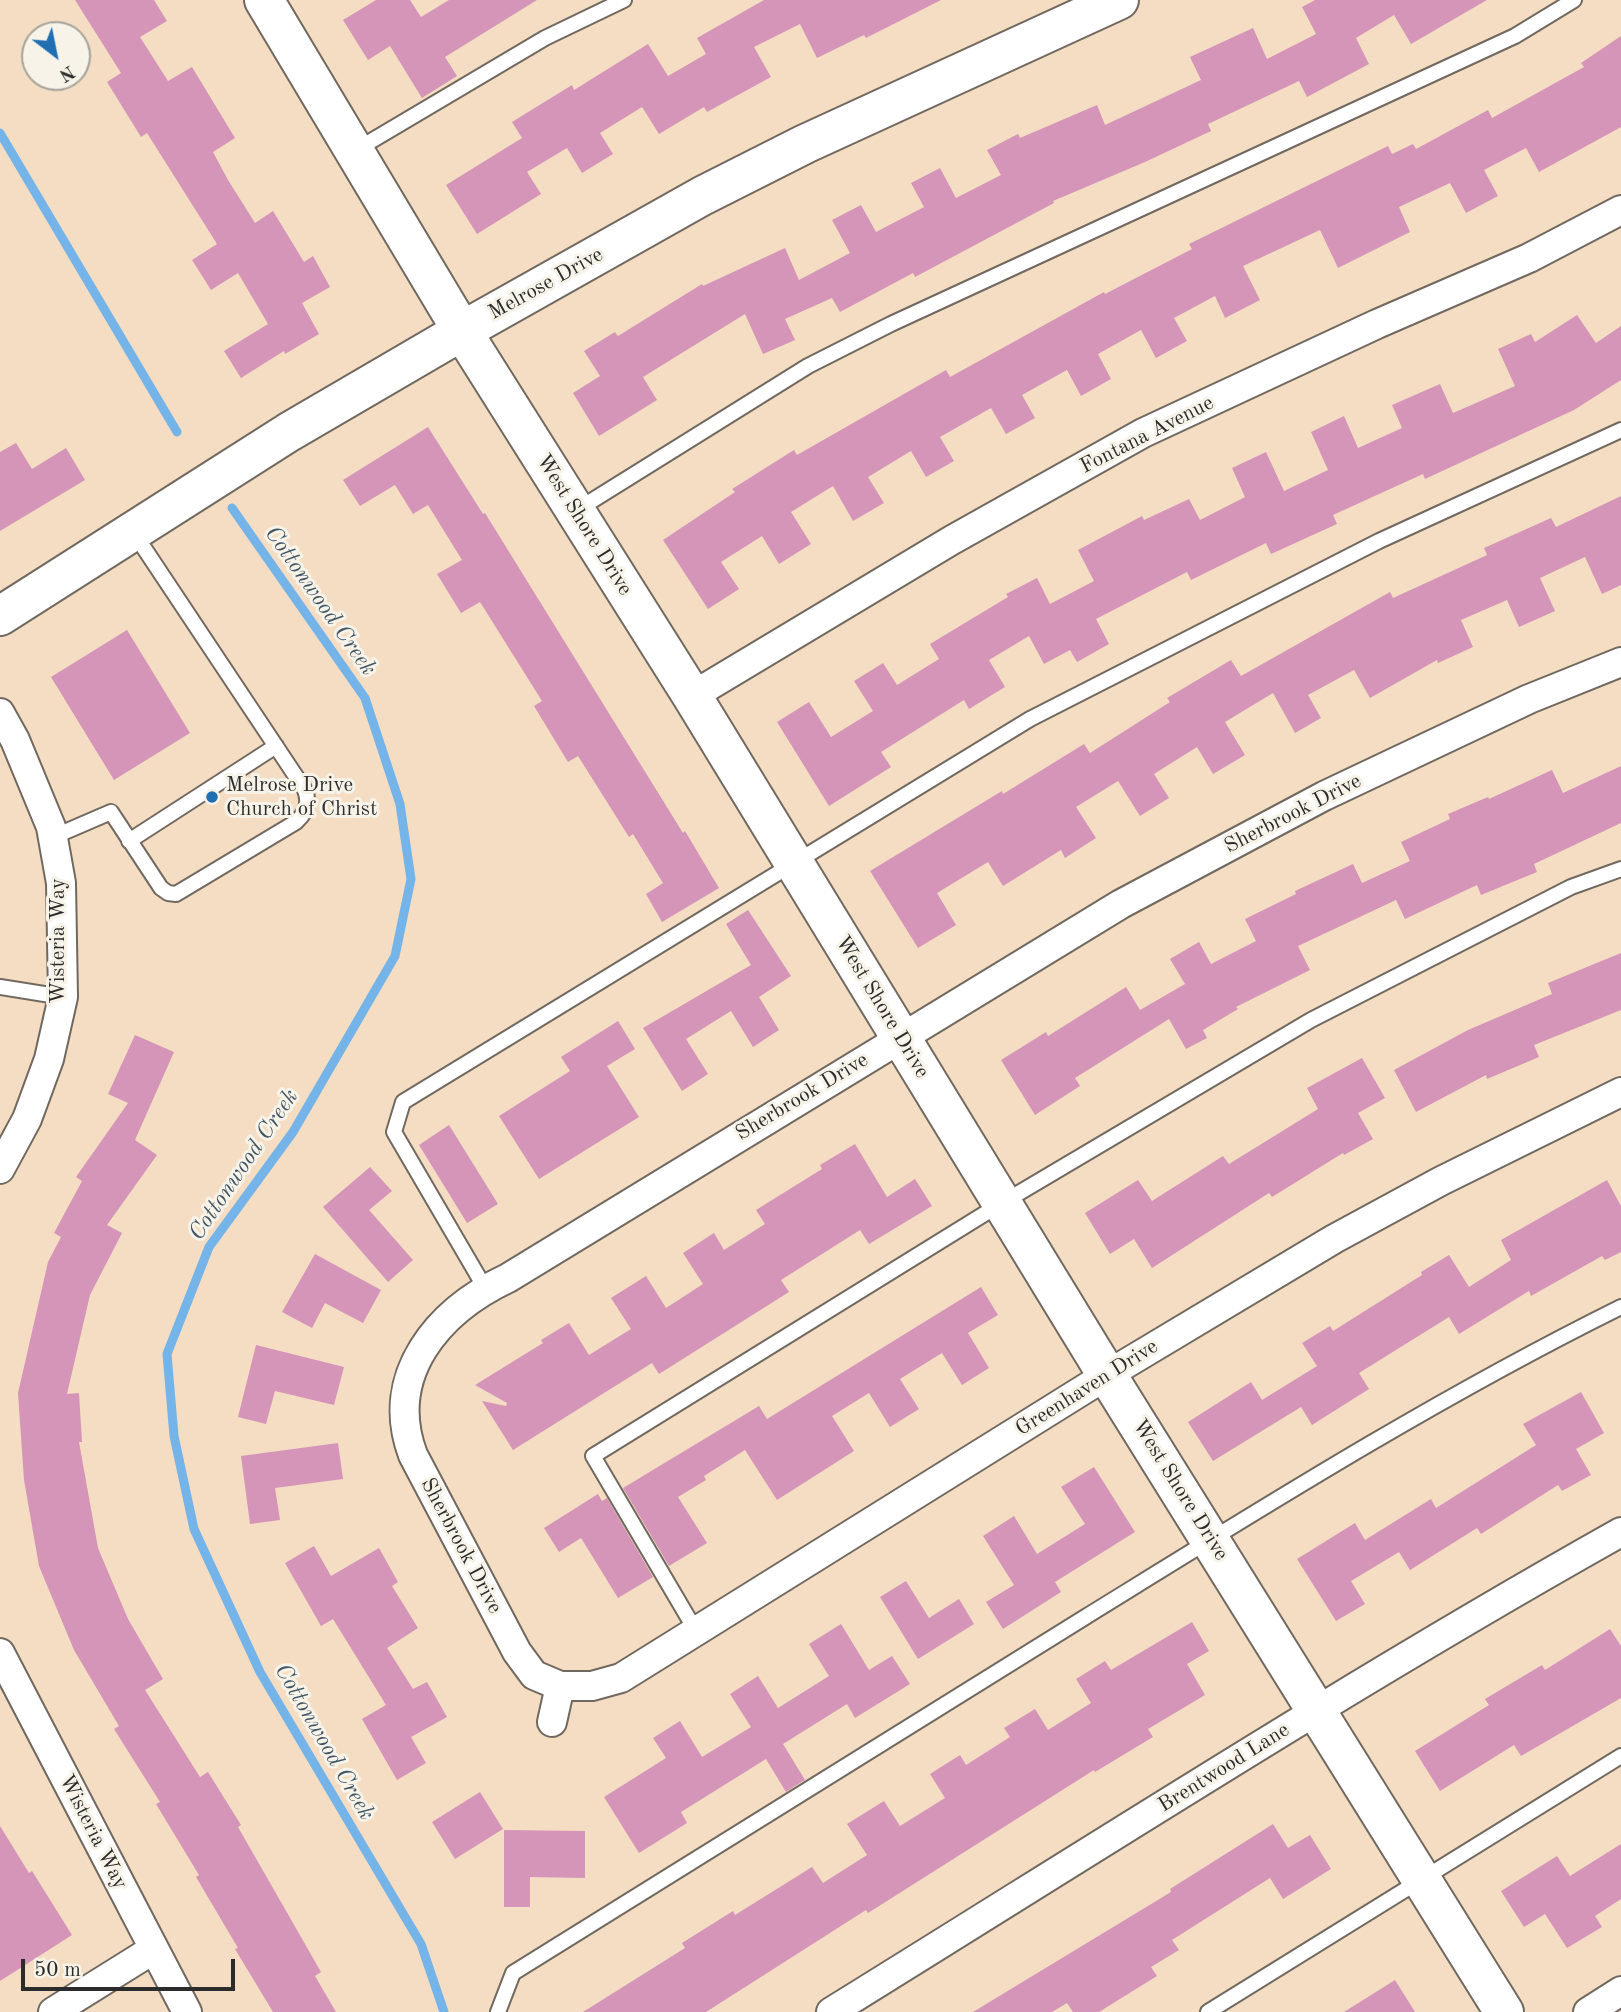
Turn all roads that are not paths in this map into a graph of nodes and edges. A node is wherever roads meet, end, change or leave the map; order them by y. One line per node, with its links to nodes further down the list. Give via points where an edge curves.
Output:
1 (264, 0): 5 (street, West Shore Drive)
2 (624, 0): 5 (lane, via 545,38)
3 (1118, 0): 7 (street, Melrose Drive, via 805,144 702,196)
4 (1574, 0): 9 (lane, via 1515,36 808,366)
5 (355, 150): 7 (street, West Shore Drive)
6 (1621, 210): 13 (street, Fontana Avenue, via 1529,258 1143,433 952,540)
7 (461, 331): 9 (street, West Shore Drive); 10 (street, Melrose Drive, via 289,432)
8 (1621, 430): 18 (lane, via 1379,541 1042,713)
9 (576, 511): 13 (street, West Shore Drive)
10 (133, 532): 11 (street, Melrose Drive); 15 (lane)
11 (0, 616)
12 (1621, 662): 22 (street, Sherbrook Drive, via 1529,699 1324,796 1121,904)
13 (692, 696): 18 (street, West Shore Drive)
14 (0, 713): 16 (street, Wisteria Way)
15 (276, 746): 17 (lane); 17 (lane, via 308,799 296,822 176,894 161,888)
16 (52, 837): 17 (lane, via 111,812); 21 (street, Wisteria Way, via 61,883)
17 (130, 841)
18 (794, 863): 22 (street, West Shore Drive); 26 (lane, via 403,1102 394,1132)
19 (1621, 869): 25 (lane, via 1571,887 1311,1020)
20 (0, 987): 21 (lane)
21 (63, 997): 24 (street, Wisteria Way, via 31,1107)
22 (901, 1037): 25 (street, West Shore Drive); 26 (street, Sherbrook Drive)
23 (1621, 1092): 28 (street, Greenhaven Drive, via 1334,1239)
24 (0, 1168)
25 (1002, 1203): 28 (street, West Shore Drive); 31 (lane, via 593,1456)
26 (485, 1288): 33 (street, Sherbrook Drive, via 454,1311 418,1355 404,1401 406,1435 517,1652 534,1675)
27 (1621, 1307): 30 (lane, via 1547,1343)
28 (1107, 1375): 30 (street, West Shore Drive); 31 (street, Greenhaven Drive)
29 (1621, 1532): 34 (street, Brentwood Lane)
30 (1211, 1539): 34 (street, West Shore Drive); 42 (lane, via 513,1973)
31 (696, 1631): 33 (street, Greenhaven Drive, via 621,1678 592,1686)
32 (0, 1653): 38 (street, Wisteria Way)
33 (560, 1686): 35 (street)
34 (1318, 1710): 37 (street, West Shore Drive); 43 (street, Brentwood Lane)
35 (552, 1722)
36 (1621, 1756): 37 (lane)
37 (1422, 1879): 44 (lane); 45 (street, West Shore Drive)
38 (153, 1949): 40 (street); 41 (street, Wisteria Way)
39 (1621, 1991): 46 (street)
40 (53, 2012)
41 (187, 2012)
42 (498, 2012)
43 (831, 2012)
44 (1208, 2012)
45 (1504, 2012)
46 (1588, 2012)

